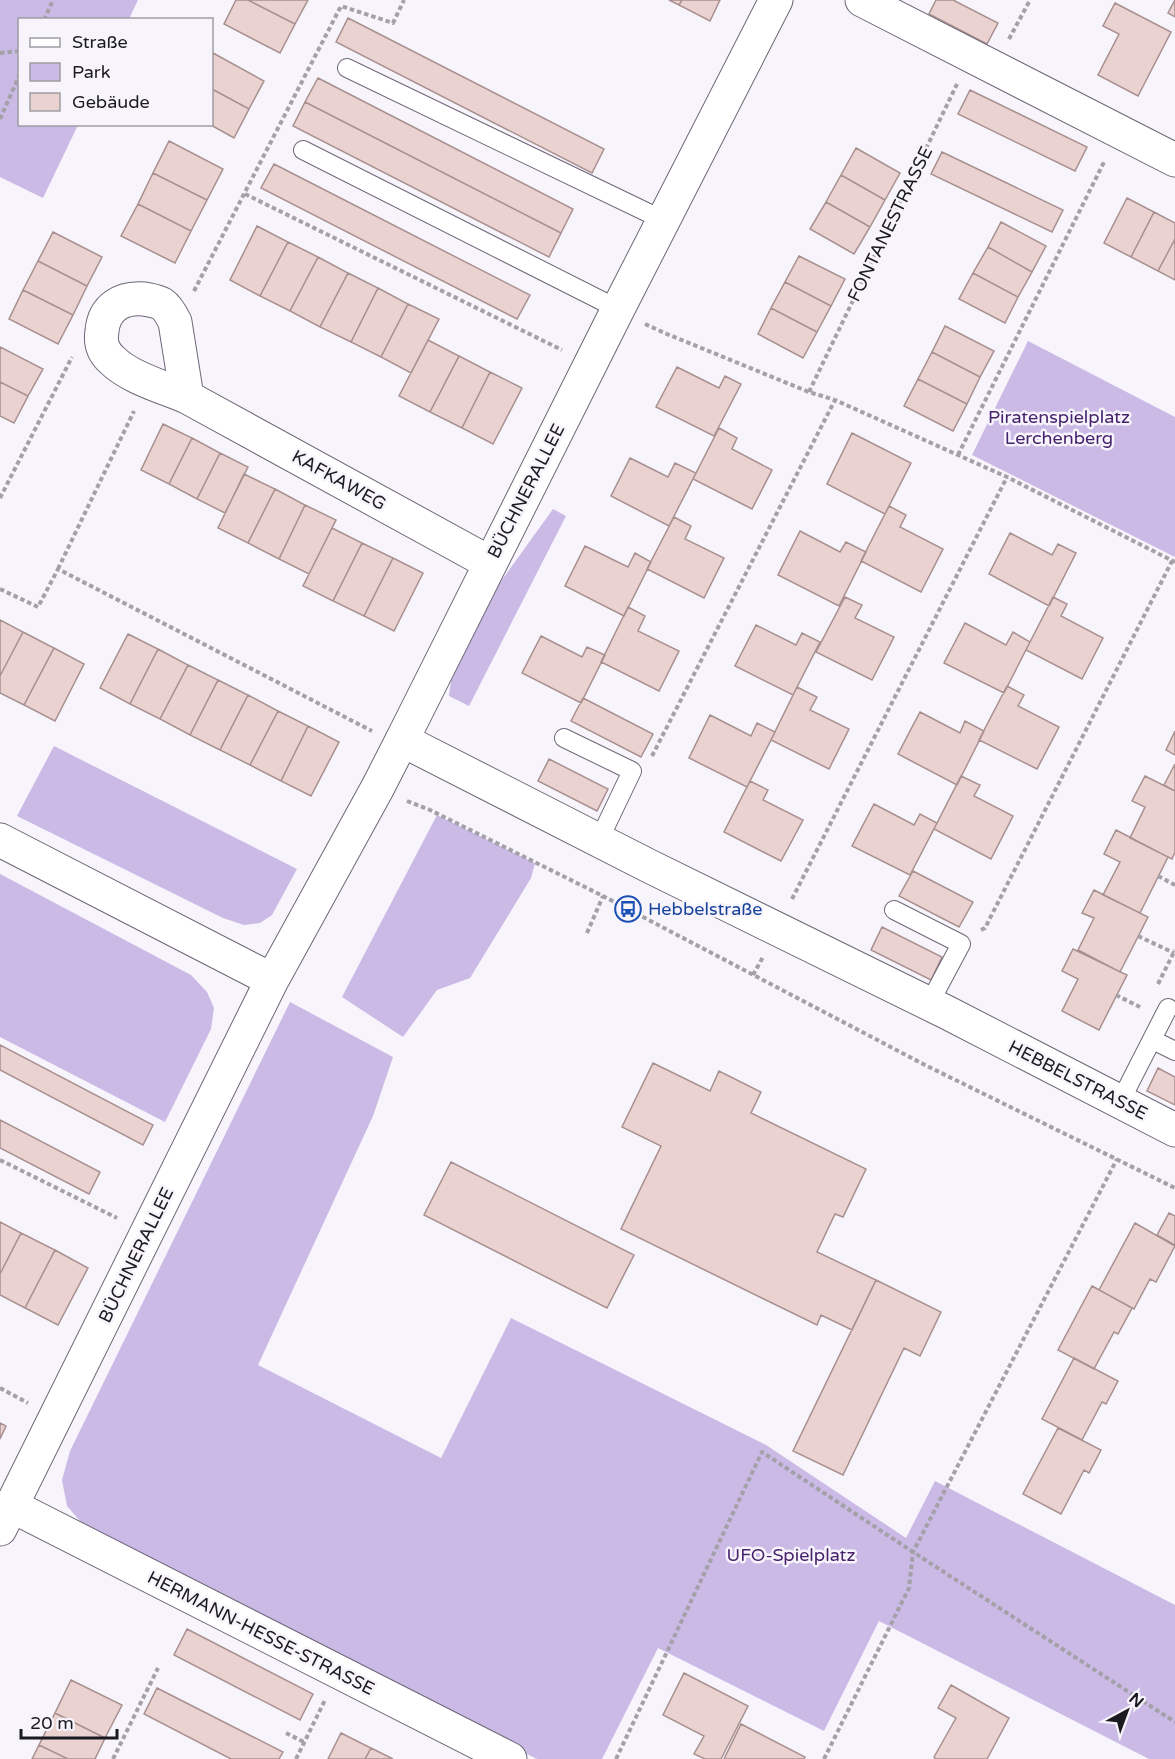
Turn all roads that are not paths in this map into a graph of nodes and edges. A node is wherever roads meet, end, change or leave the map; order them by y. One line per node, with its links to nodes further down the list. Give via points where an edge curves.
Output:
1 (776, 0): 6 (street, BÜCHNERALLEE)
2 (862, 0): 5 (street)
3 (347, 68): 6 (lane)
4 (303, 150): 7 (lane)
5 (1175, 160)
6 (663, 220): 7 (street, BÜCHNERALLEE)
7 (629, 315): 9 (street, BÜCHNERALLEE)
8 (187, 397): 8 (street, KAFKAWEG, via 176,322 170,312 150,300 134,298 115,305 102,322 102,347 110,358 148,381); 9 (street, KAFKAWEG)
9 (490, 564): 10 (street, BÜCHNERALLEE)
10 (389, 736): 13 (street, HEBBELSTRASSE); 15 (street, BÜCHNERALLEE, via 378,787)
11 (564, 738): 13 (lane, via 632,771)
12 (0, 840): 15 (street)
13 (599, 840): 16 (street, HEBBELSTRASSE)
14 (894, 910): 16 (lane, via 961,944)
15 (272, 980): 22 (street, BÜCHNERALLEE)
16 (929, 1004): 20 (street, HEBBELSTRASSE)
17 (1168, 1008): 18 (lane)
18 (1153, 1040): 19 (lane); 20 (lane)
19 (1175, 1051)
20 (1120, 1102): 21 (street, HEBBELSTRASSE)
21 (1175, 1130)
22 (6, 1518): 23 (street, HERMANN-HESSE-STRASSE, via 339,1672)
23 (510, 1759)

